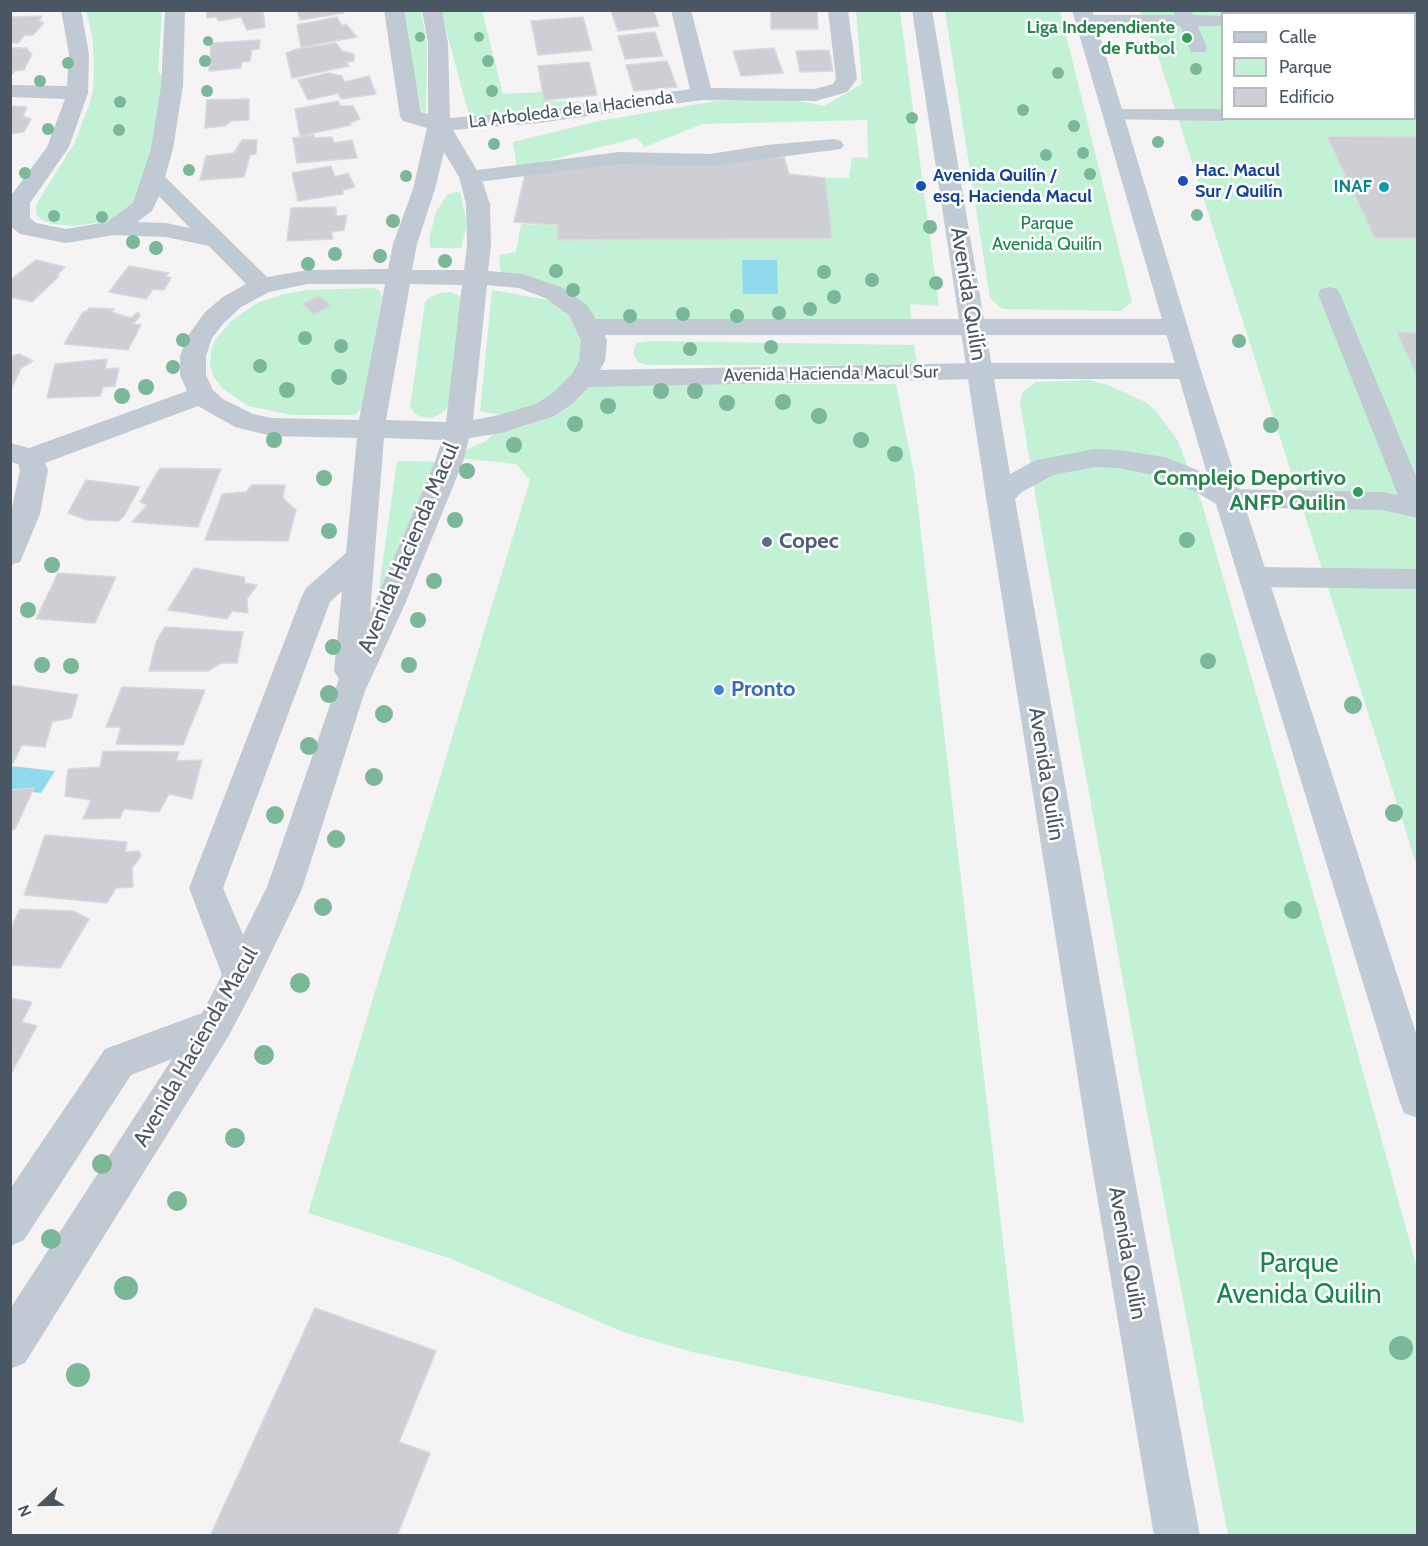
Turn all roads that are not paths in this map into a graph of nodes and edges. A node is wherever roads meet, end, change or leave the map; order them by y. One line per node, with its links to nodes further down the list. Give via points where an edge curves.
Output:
1 (71, 10): 13 (street, via 79,54)
2 (176, 10): 20 (street, via 172,86)
3 (394, 10): 17 (street, via 411,116)
4 (432, 10): 17 (street, Avenida Hacienda Macul, via 438,43)
5 (681, 10): 14 (street, La Arboleda de la Hacienda)
6 (838, 10): 14 (street, La Arboleda de la Hacienda, via 847,79 840,88 816,95)
7 (922, 10): 28 (main road, Avenida Quilín)
8 (1084, 15): 9 (lane); 16 (main road)
9 (1184, 16): 10 (lane); 11 (lane)
10 (1221, 21)
11 (1198, 48)
12 (10, 91): 13 (street)
13 (77, 93): 21 (street, via 58,147 18,203)
14 (702, 94): 17 (street, La Arboleda de la Hacienda, via 539,117)
15 (1221, 115): 16 (lane)
16 (1113, 116): 30 (main road)
17 (439, 125): 19 (street, Avenida Hacienda Macul); 24 (street, Avenida Hacienda Macul)
18 (834, 145): 19 (lane, via 710,160 619,158)
19 (470, 177): 25 (street, Avenida Hacienda Macul, via 478,204)
20 (154, 179): 22 (street, via 144,206); 23 (street)
21 (14, 221): 22 (street, via 28,229 55,235)
22 (114, 228): 23 (street, via 166,230)
23 (216, 241): 26 (street)
24 (399, 277): 25 (street); 26 (street, via 308,277); 35 (street, Avenida Hacienda Macul)
25 (477, 278): 29 (street, via 523,281 554,293 578,310); 36 (street, Avenida Hacienda Macul)
26 (262, 286): 34 (street, via 232,302 200,337 193,356 193,375)
27 (1329, 294): 40 (lane)
28 (973, 326): 29 (street); 30 (street); 31 (main road, Avenida Quilín)
29 (589, 327): 33 (street, via 594,341 592,361)
30 (1175, 327): 32 (main road)
31 (980, 370): 32 (street, Avenida Hacienda Macul Sur); 33 (street, Avenida Hacienda Macul Sur); 38 (main road, Avenida Quilín)
32 (1188, 371): 39 (main road)
33 (582, 379): 36 (street, via 545,410 502,424)
34 (202, 395): 35 (street, via 245,422 272,427); 37 (street)
35 (371, 430): 36 (street); 42 (street, Avenida Hacienda Macul)
36 (458, 431): 45 (street, Avenida Hacienda Macul, via 449,462)
37 (20, 455): 41 (street, via 34,470 26,514)
38 (1000, 497): 39 (main road, via 1012,485 1046,467 1095,458 1165,467); 52 (main road, Avenida Quilín)
39 (1227, 498): 40 (lane, via 1382,501); 43 (main road)
40 (1417, 509)
41 (10, 555)
42 (359, 558): 45 (street, Avenida Hacienda Macul); 46 (street, via 317,596 206,888)
43 (1253, 577): 44 (lane); 48 (main road)
44 (1418, 579)
45 (349, 691): 46 (street, Avenida Hacienda Macul, via 284,889)
46 (241, 976): 47 (street, Avenida Hacienda Macul)
47 (215, 1025): 50 (street, via 118,1062); 51 (street, Avenida Hacienda Macul)
48 (1412, 1064): 49 (main road)
49 (1418, 1100)
50 (10, 1226)
51 (10, 1348)
52 (1177, 1536)

